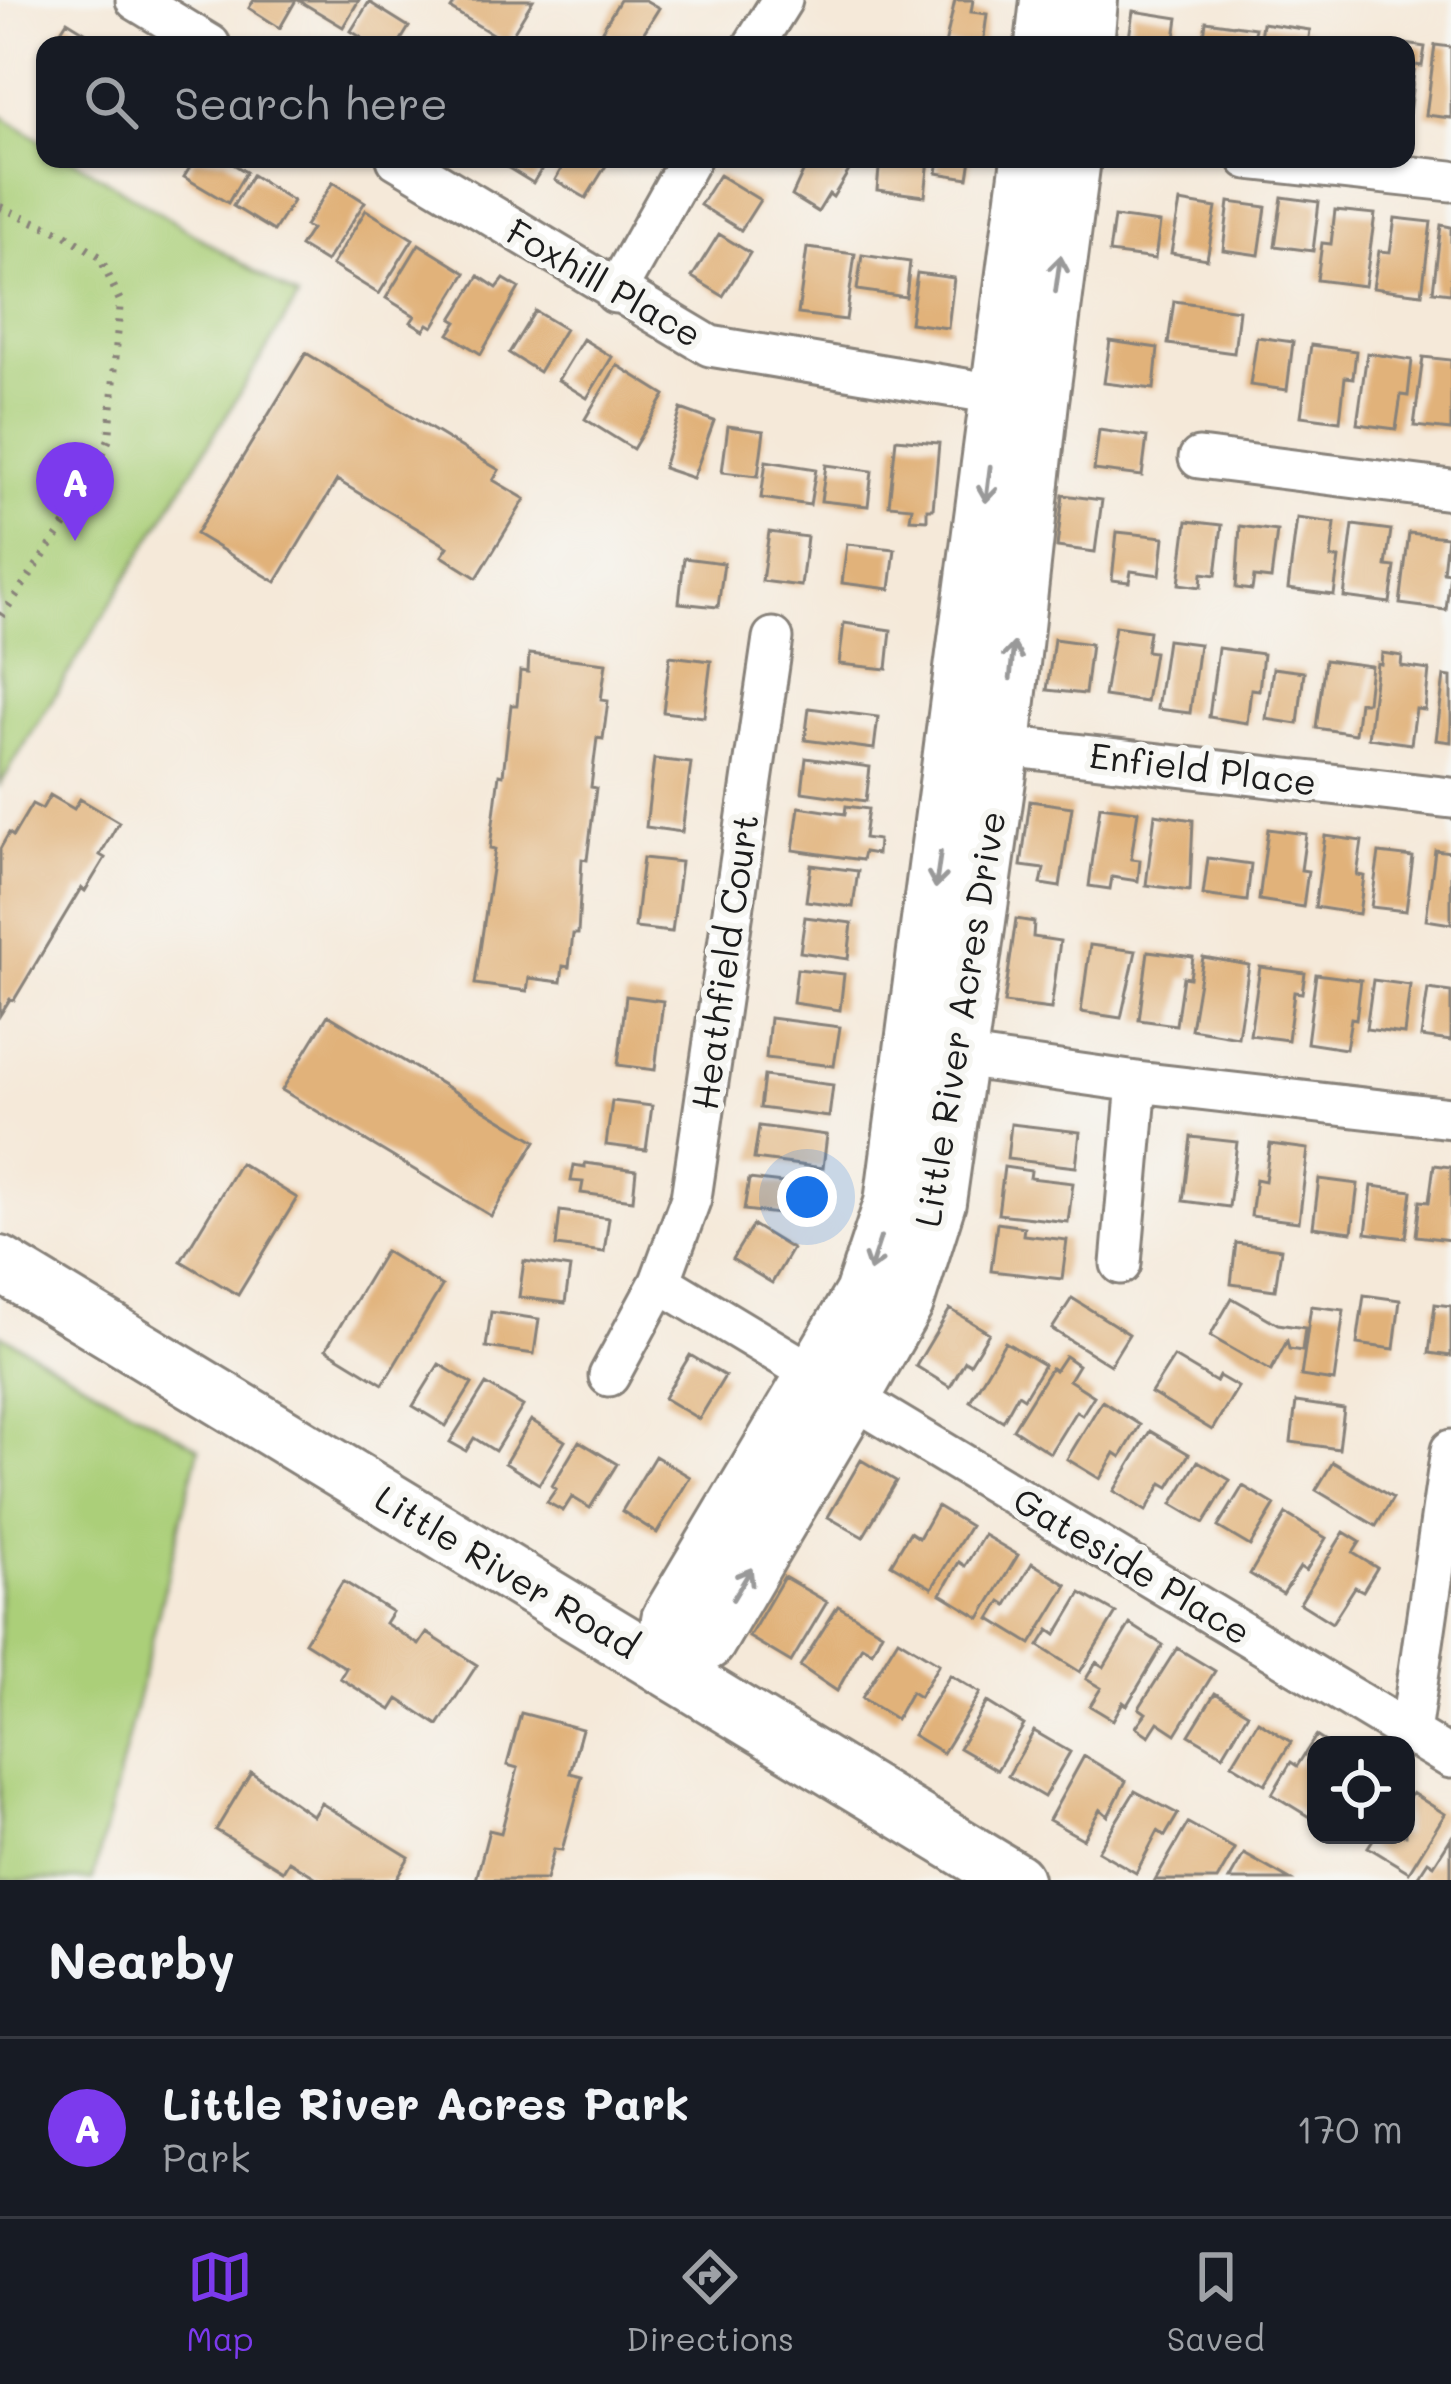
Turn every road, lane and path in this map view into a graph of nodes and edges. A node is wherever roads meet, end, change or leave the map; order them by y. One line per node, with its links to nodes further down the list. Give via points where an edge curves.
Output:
1 (136, 0): 5 (street)
2 (782, 0): 6 (street)
3 (1048, 0): 7 (street)
4 (1090, 0): 8 (street)
5 (195, 36)
6 (764, 36)
7 (1044, 36)
8 (1087, 36)
9 (412, 168): 16 (street, Foxhill Place)
10 (685, 168): 16 (street)
11 (1029, 168): 17 (street, Little River Acres Drive)
12 (1071, 168): 17 (street, Little River Acres Drive, one-way to 12)
13 (1331, 168): 14 (street)
14 (1451, 181)
15 (0, 207): 20 (path, via 100,257 120,301 110,440 81,502)
16 (615, 292): 17 (street, Foxhill Place, via 710,346)
17 (1020, 398): 22 (street, Little River Acres Drive)
18 (1199, 458): 19 (street)
19 (1451, 490)
20 (0, 618)
21 (772, 638): 29 (street, Heathfield Court, via 691,1198)
22 (979, 742): 23 (street, Enfield Place); 24 (street, Little River Acres Drive)
23 (1451, 798)
24 (937, 1053): 25 (street); 31 (street, Little River Acres Drive, via 938,1202 906,1303)
25 (1137, 1082): 26 (street); 28 (street)
26 (1451, 1118)
27 (0, 1264): 33 (street, Little River Road)
28 (1121, 1264)
29 (660, 1282): 30 (street, Heathfield Court); 31 (street)
30 (609, 1376)
31 (832, 1386): 33 (street, Little River Acres Drive, via 708,1642); 34 (street, Gateside Place)
32 (1451, 1450): 34 (street)
33 (665, 1668): 36 (street, Little River Road)
34 (1410, 1733): 35 (street, Gateside Place)
35 (1451, 1758)
36 (1015, 1880)

